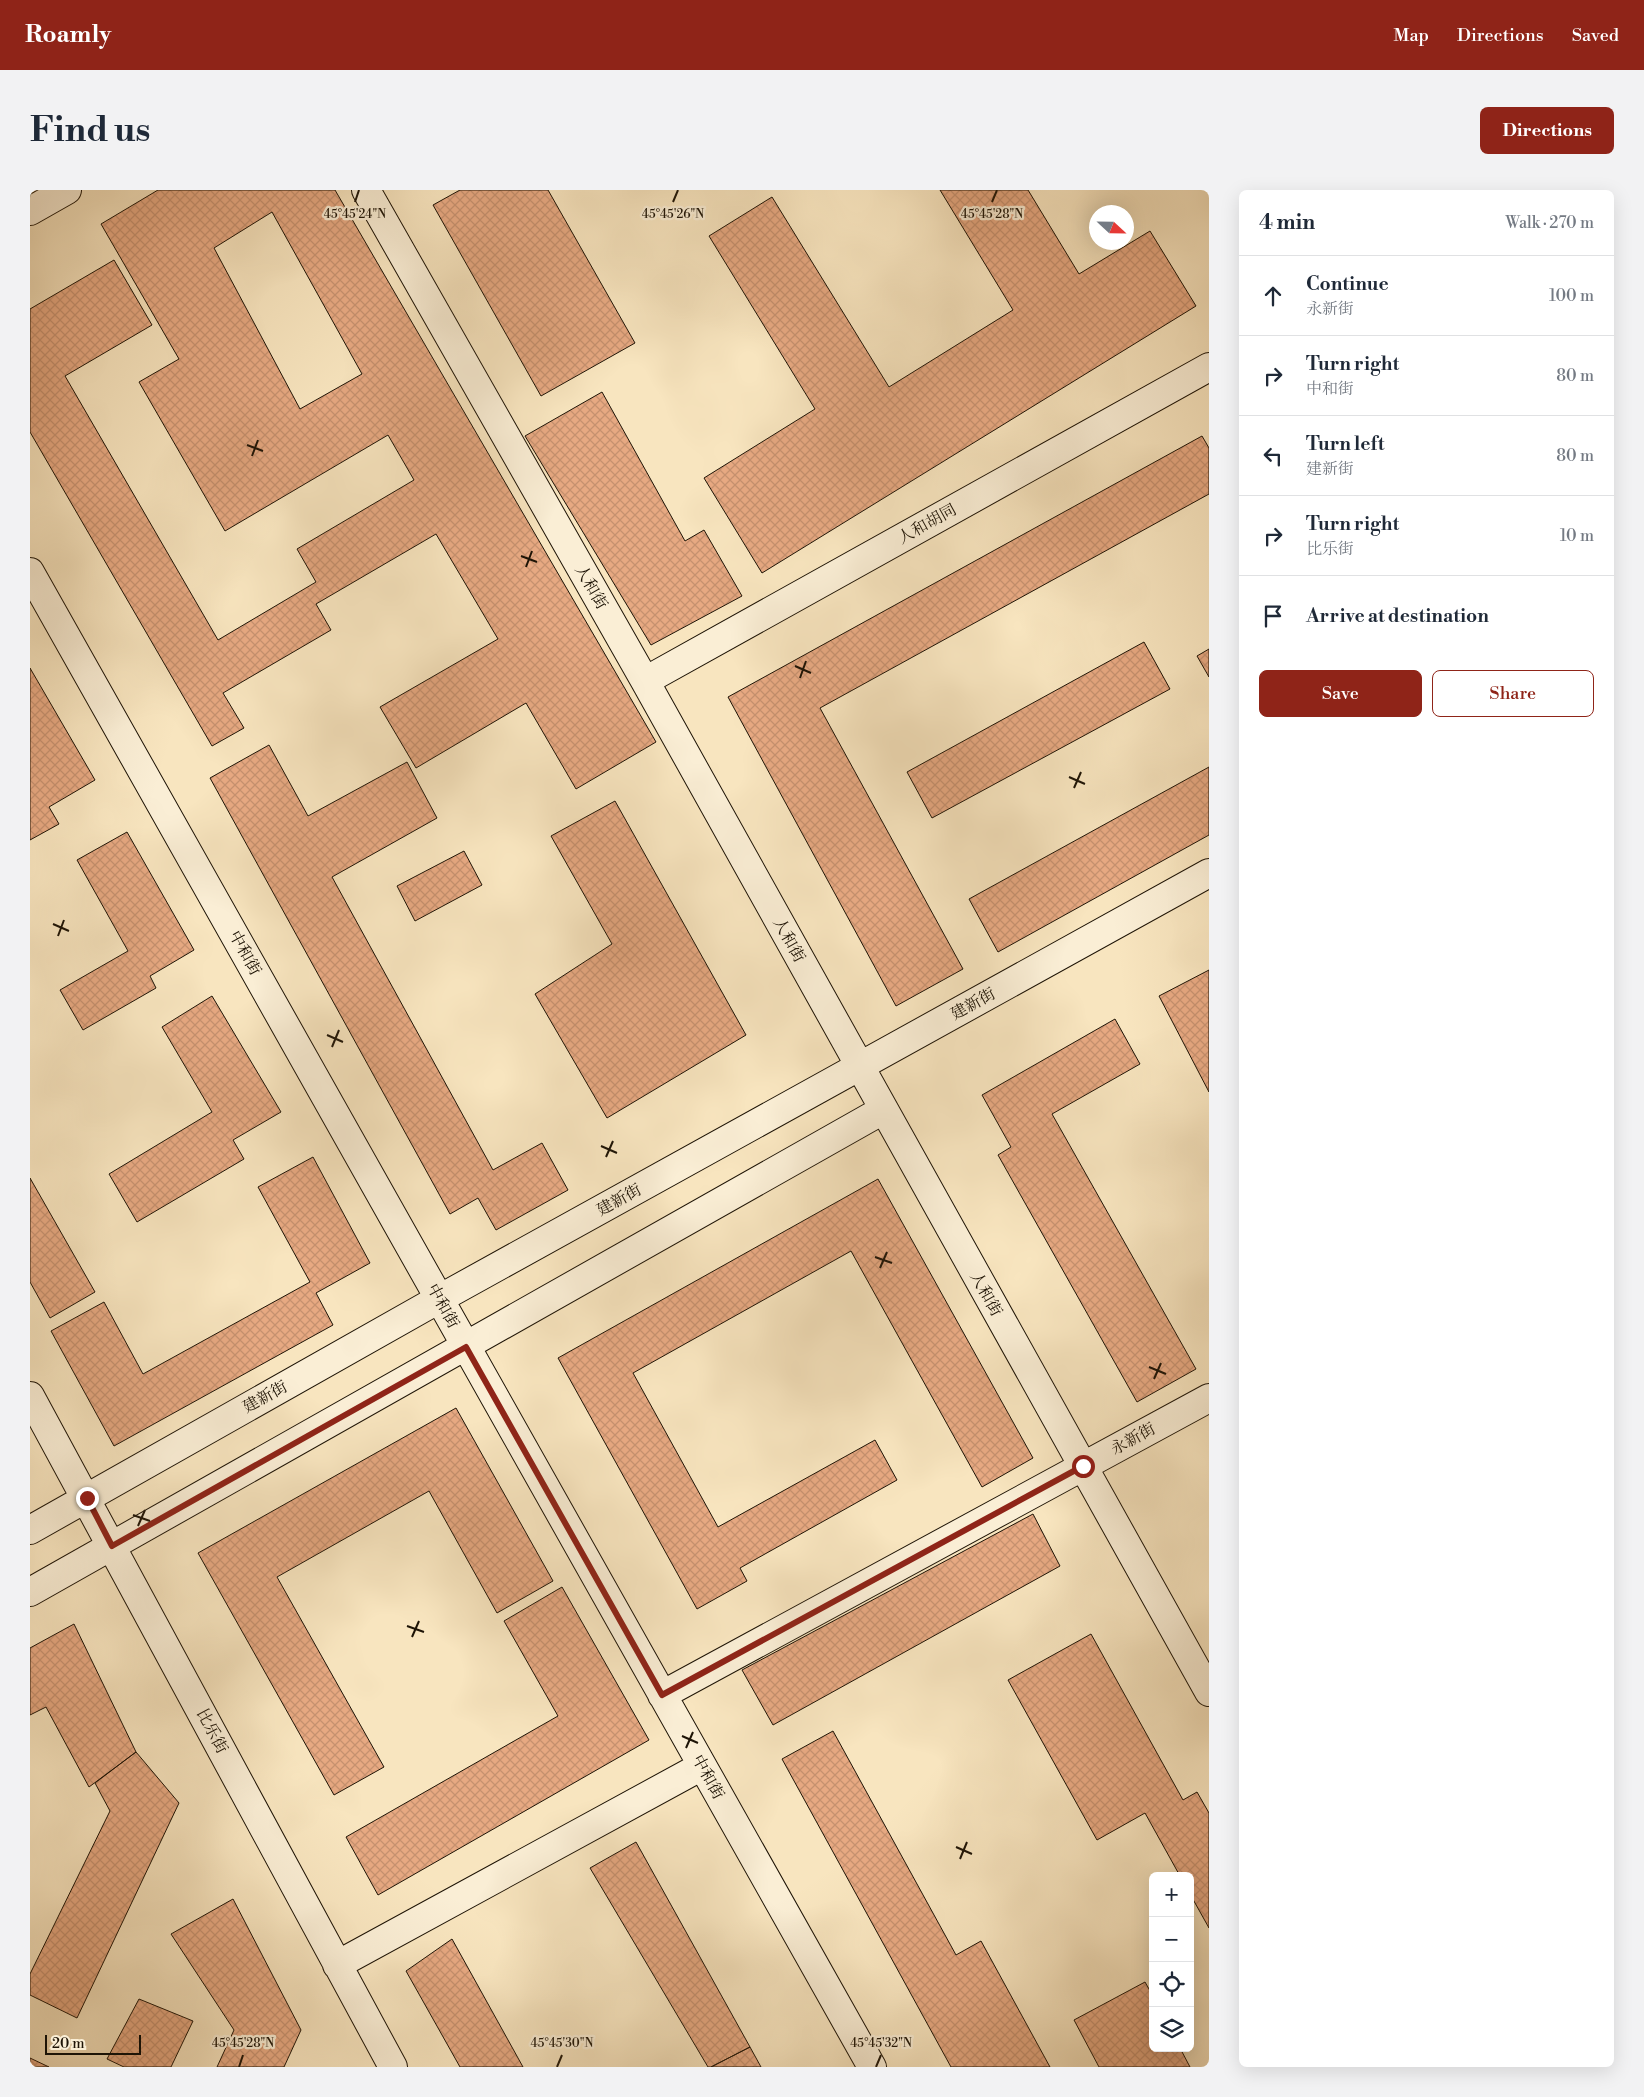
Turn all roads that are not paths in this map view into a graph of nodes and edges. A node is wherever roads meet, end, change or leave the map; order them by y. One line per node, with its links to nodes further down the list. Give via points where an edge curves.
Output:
1 (67, 190): 3 (street)
2 (366, 190): 6 (street, 人和街)
3 (30, 211)
4 (1209, 367): 6 (street, 人和胡同)
5 (30, 572): 10 (street, 中和街)
6 (645, 681): 8 (street, 人和街)
7 (1209, 872): 8 (street, 建新街)
8 (860, 1067): 9 (street, 人和街); 10 (street, 建新街)
9 (884, 1110): 11 (street); 14 (street, 人和街)
10 (439, 1299): 11 (street, 中和街); 15 (street, 建新街)
11 (466, 1347): 17 (street); 20 (street, 中和街)
12 (30, 1396): 15 (street, 比乐街)
13 (1209, 1398): 14 (street, 永新街)
14 (1083, 1466): 19 (street, 人和街); 20 (street, 永新街)
15 (87, 1498): 16 (street, 建新街); 17 (street, 比乐街)
16 (30, 1530)
17 (112, 1546): 18 (street); 22 (street, 比乐街)
18 (30, 1592)
19 (1209, 1692)
20 (662, 1695): 21 (street, 中和街)
21 (702, 1766): 22 (street); 24 (street, 中和街)
22 (337, 1966): 23 (street, 比乐街)
23 (393, 2067)
24 (872, 2067)

